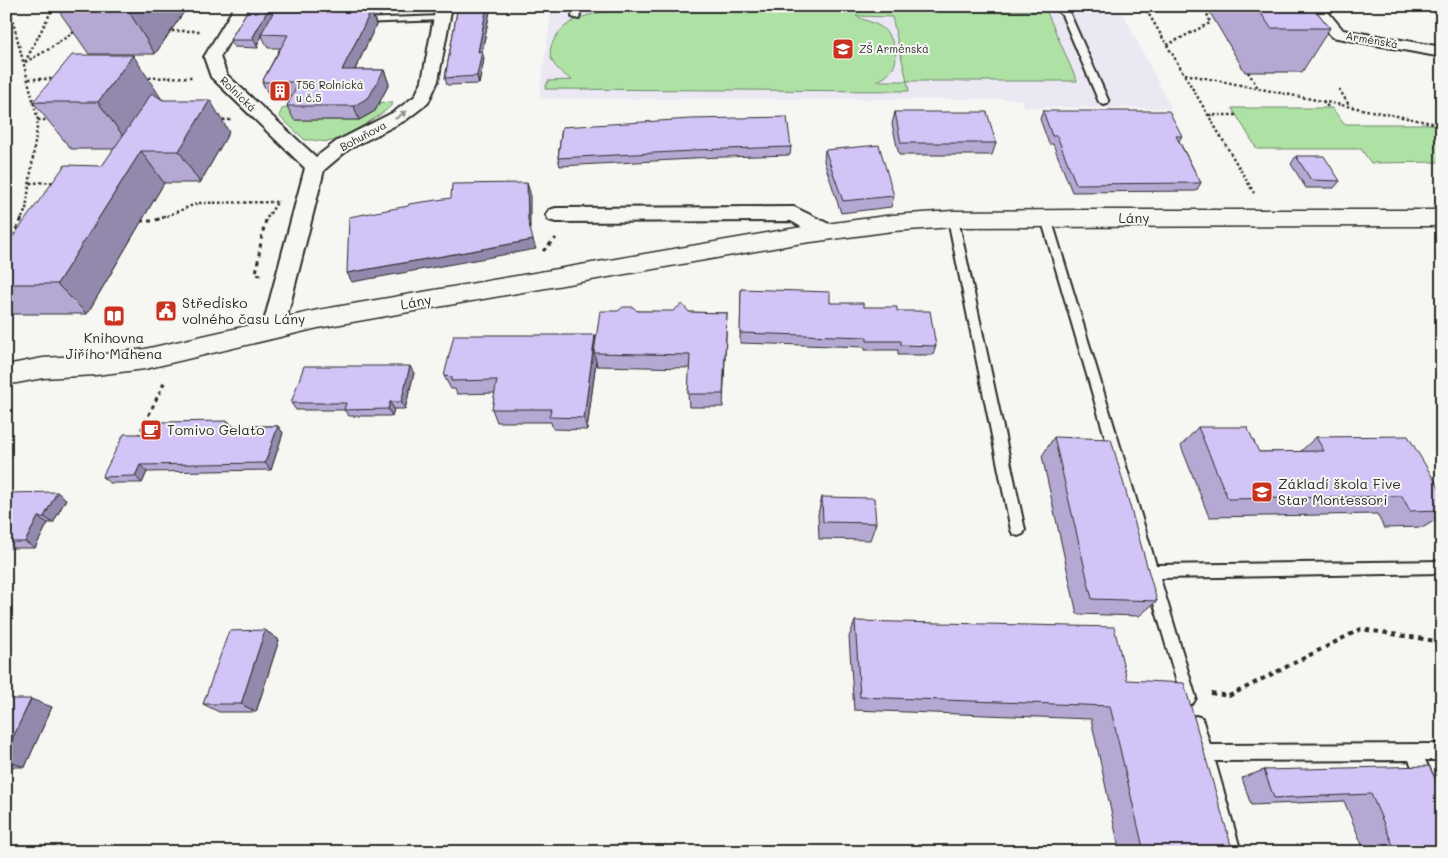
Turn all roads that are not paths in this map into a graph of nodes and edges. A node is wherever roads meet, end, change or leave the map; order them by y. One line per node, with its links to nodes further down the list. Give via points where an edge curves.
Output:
1 (243, 6): 10 (street, Rolnická, via 212,57 219,77)
2 (578, 6): 6 (lane)
3 (1057, 6): 9 (lane, via 1066,14)
4 (1315, 6): 8 (street, Arménská, via 1338,34)
5 (443, 12): 7 (lane); 10 (street, Bohuňova, one-way to 5, via 343,145 400,116 422,99 430,81)
6 (576, 17)
7 (353, 21)
8 (1442, 52)
9 (1104, 102)
10 (315, 167): 16 (street)
11 (556, 215): 15 (street, via 794,214)
12 (1046, 218): 13 (street, Lány); 14 (street, Lány); 20 (lane)
13 (1442, 218)
14 (953, 219): 15 (street, Lány); 18 (lane)
15 (828, 232): 16 (street, Lány)
16 (273, 329): 17 (street, Lány, via 145,359 43,368)
17 (6, 375)
18 (1018, 530)
19 (1442, 567): 20 (lane)
20 (1150, 572): 23 (lane)
21 (1413, 752): 22 (lane); 23 (lane); 24 (lane)
22 (1442, 752)
23 (1204, 753): 25 (lane)
24 (1434, 795)
25 (1233, 852)

